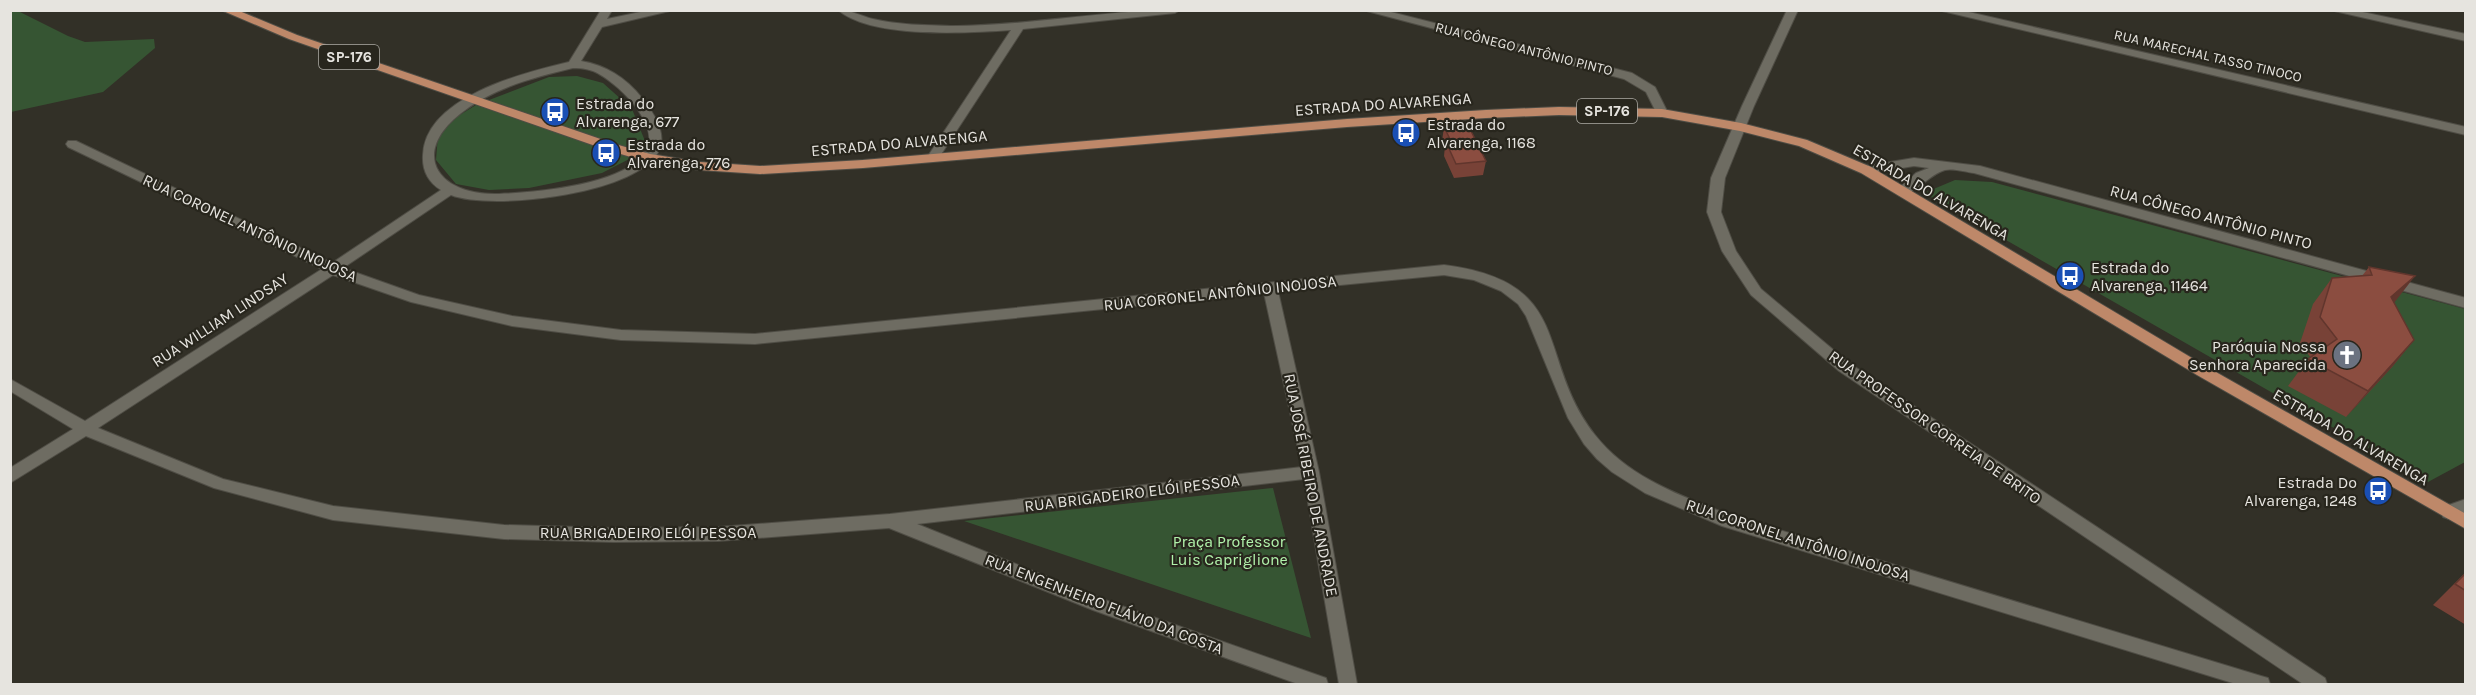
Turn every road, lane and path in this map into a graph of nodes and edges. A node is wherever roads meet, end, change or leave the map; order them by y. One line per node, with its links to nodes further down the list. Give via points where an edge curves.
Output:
1 (226, 10): 14 (main road, ESTRADA DO ALVARENGA / SP-176)
2 (607, 10): 10 (street)
3 (669, 10): 10 (street)
4 (843, 10): 11 (street, via 873,24 910,29)
5 (1175, 10): 11 (street)
6 (1368, 10): 15 (street, RUA CÔNEGO ANTÔNIO PINTO, via 1628,76 1647,84)
7 (1793, 10): 16 (street, RUA PROFESSOR CORREIA DE BRITO)
8 (1944, 10): 17 (street, RUA MARECHAL TASSO TINOCO)
9 (2335, 10): 12 (street)
10 (598, 24): 13 (street)
11 (1020, 25): 19 (street)
12 (2466, 38)
13 (573, 64): 14 (street); 20 (street, via 604,72 639,99 654,135)
14 (473, 100): 20 (main road, ESTRADA DO ALVARENGA / SP-176); 23 (street, via 448,117 432,135 428,162 433,176)
15 (1662, 113): 16 (main road, ESTRADA DO ALVARENGA / SP-176); 19 (main road, ESTRADA DO ALVARENGA / SP-176, via 1486,114)
16 (1741, 127): 22 (main road, ESTRADA DO ALVARENGA / SP-176, via 1803,143); 39 (street, RUA PROFESSOR CORREIA DE BRITO, via 1718,178 1714,212 1729,251 1756,292 1844,367)
17 (2466, 131)
18 (72, 144): 25 (street, RUA CORONEL ANTÔNIO INOJOSA)
19 (934, 156): 20 (main road, ESTRADA DO ALVARENGA / SP-176, via 760,170)
20 (648, 158): 23 (street, via 630,170 566,190 494,198)
21 (1947, 164): 22 (street, RUA CÔNEGO ANTÔNIO PINTO, via 1914,162); 24 (street, via 1921,176); 27 (street, RUA CÔNEGO ANTÔNIO PINTO)
22 (1866, 170): 24 (main road, ESTRADA DO ALVARENGA / SP-176)
23 (448, 191): 25 (street, RUA WILLIAM LINDSAY)
24 (1903, 192): 33 (main road, ESTRADA DO ALVARENGA / SP-176)
25 (333, 269): 26 (street, RUA CORONEL ANTÔNIO INOJOSA, via 416,299 512,321 621,335 755,339); 29 (street, RUA WILLIAM LINDSAY)
26 (1270, 287): 30 (street, RUA JOSÉ RIBEIRO DE ANDRADE); 38 (street, RUA CORONEL ANTÔNIO INOJOSA, via 1444,270 1469,272 1495,282 1524,301 1539,327 1572,411 1591,441 1623,473 1662,494 1722,519)
27 (2466, 303)
28 (10, 384): 29 (street, RUA BRIGADEIRO ELÓI PESSOA)
29 (86, 429): 31 (street, RUA WILLIAM LINDSAY); 34 (street, RUA BRIGADEIRO ELÓI PESSOA, via 220,484 333,513 504,532 614,535 718,534)
30 (1311, 472): 34 (street, RUA BRIGADEIRO ELÓI PESSOA); 37 (street, RUA JOSÉ RIBEIRO DE ANDRADE)
31 (10, 477)
32 (2466, 506): 33 (street)
33 (2448, 512): 35 (main road, ESTRADA DO ALVARENGA / SP-176)
34 (890, 521): 36 (street, RUA ENGENHEIRO FLÁVIO DA COSTA, via 1099,605)
35 (2466, 522)
36 (1319, 684)
37 (1348, 684)
38 (2260, 684)
39 (2318, 684)

